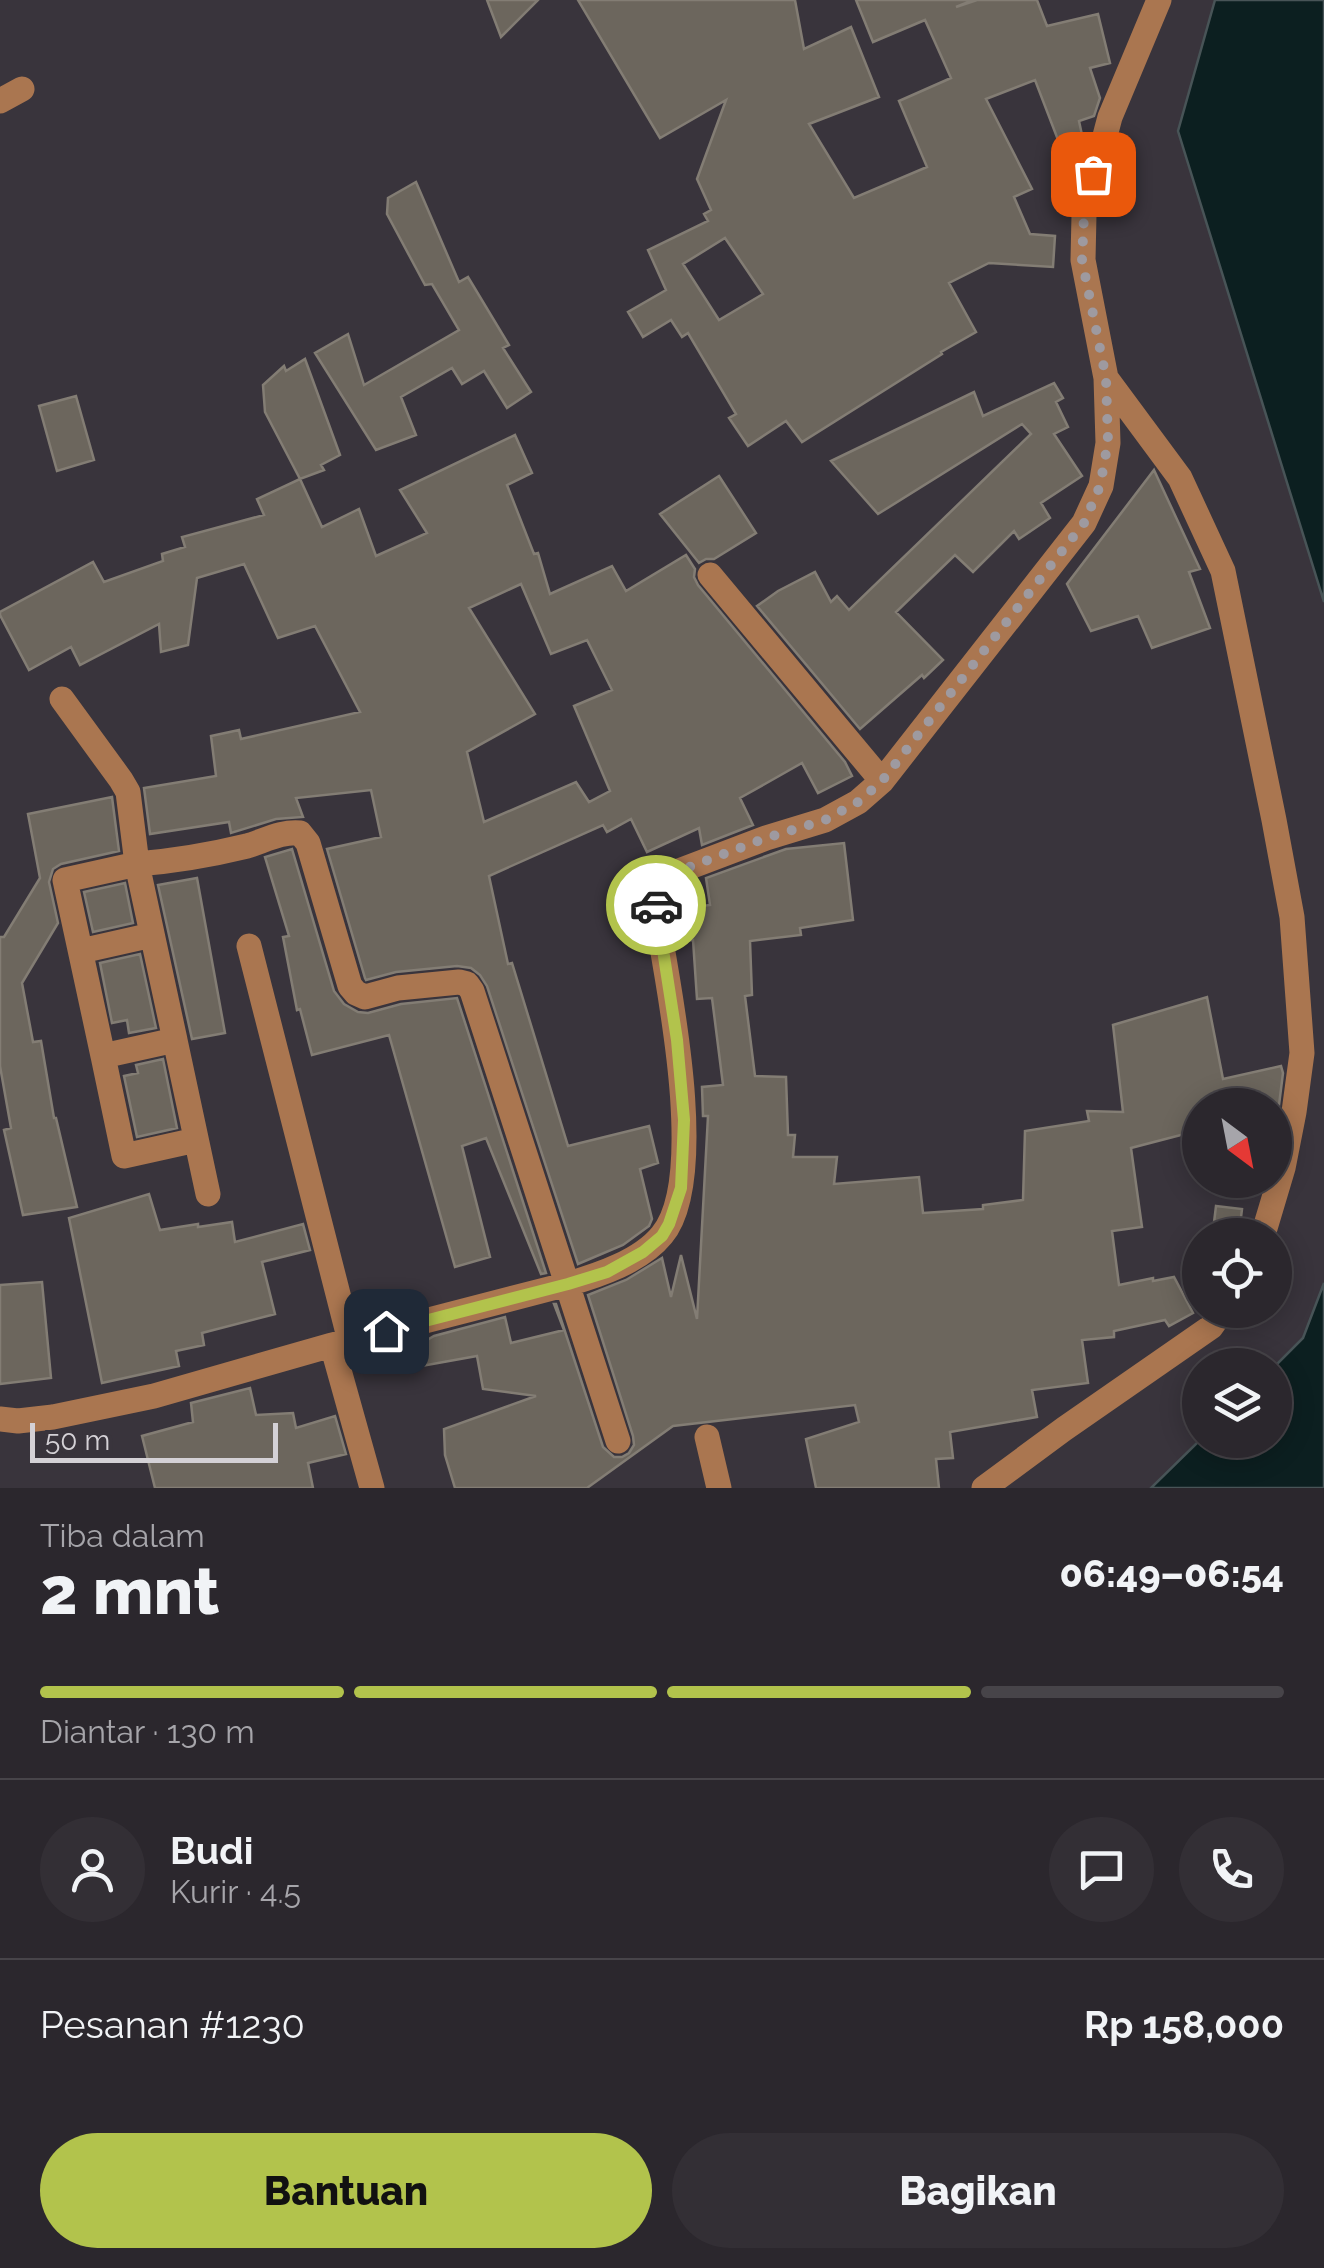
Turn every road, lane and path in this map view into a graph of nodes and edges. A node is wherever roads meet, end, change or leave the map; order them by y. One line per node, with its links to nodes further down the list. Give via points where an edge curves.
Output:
1 (1159, 0): 2 (street, via 1110,117 1084,215 1082,260)
2 (1106, 378): 5 (street, via 1108,442 1084,523); 14 (street, via 1180,478 1222,572 1274,820 1292,917 1302,1053 1283,1168)
3 (710, 575): 5 (street)
4 (62, 700): 6 (street, via 128,792)
5 (882, 781): 15 (street, via 825,820 667,880 656,912 677,1040 681,1188 662,1236 607,1272)
6 (137, 864): 7 (street); 9 (street, via 66,880); 15 (street, via 300,833 356,993 467,984)
7 (152, 935): 9 (street); 10 (street)
8 (249, 946): 17 (street)
9 (80, 950): 11 (street)
10 (174, 1040): 11 (street); 12 (street)
11 (103, 1056): 12 (street, via 124,1156)
12 (196, 1140): 13 (street)
13 (208, 1194)
14 (1267, 1218)
15 (568, 1284): 17 (street); 20 (street)
16 (1210, 1328): 23 (street)
17 (341, 1343): 18 (street, via 154,1396 53,1418); 21 (street)
18 (0, 1419)
19 (707, 1437): 22 (street)
20 (618, 1440)
21 (372, 1488)
22 (719, 1488)
23 (984, 1488)

